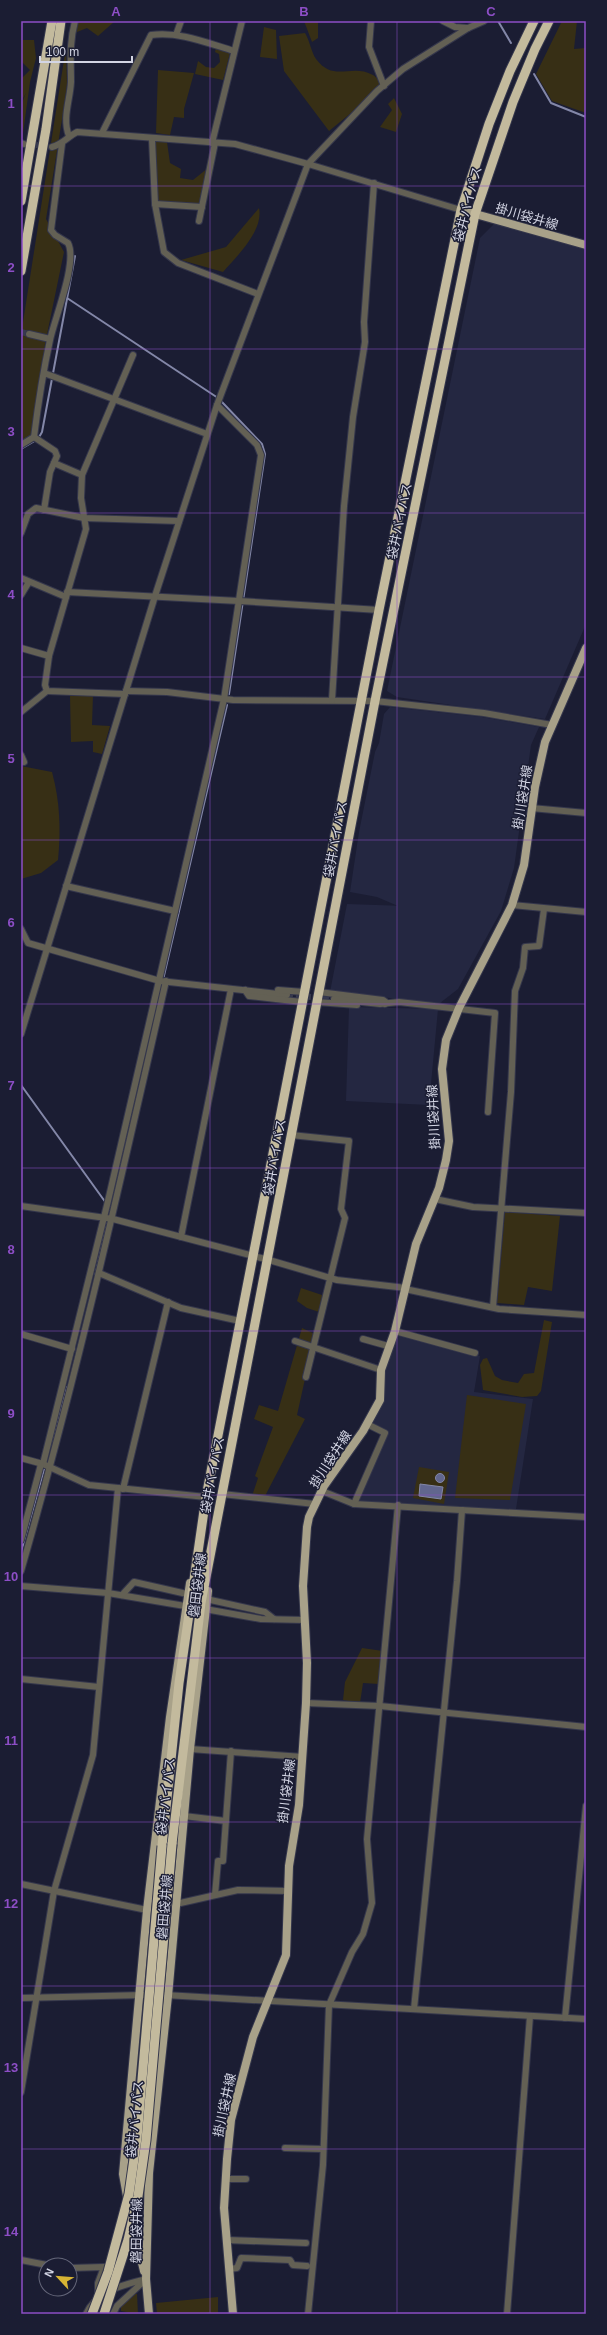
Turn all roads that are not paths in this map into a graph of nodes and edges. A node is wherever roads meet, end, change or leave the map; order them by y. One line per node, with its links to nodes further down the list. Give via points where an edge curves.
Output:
1 (52, 21): 23 (highway)
2 (61, 21): 30 (highway, via 46,129)
3 (75, 21): 16 (street, via 70,41 71,82 65,126)
4 (181, 21): 12 (street)
5 (242, 21): 13 (street)
6 (370, 21): 14 (street, via 369,47)
7 (443, 21): 11 (street, via 455,27)
8 (484, 21): 11 (street)
9 (534, 21): 26 (highway, 袋井バイパス, via 488,124)
10 (549, 21): 27 (highway, 袋井バイパス, via 513,102)
11 (468, 28): 14 (street, via 404,69)
12 (176, 35): 13 (street); 15 (street, via 151,35)
13 (234, 51): 18 (street)
14 (384, 86): 21 (street)
15 (102, 134): 16 (street, via 77,132); 17 (street)
16 (69, 136): 19 (street)
17 (152, 138): 18 (street); 24 (street)
18 (213, 143): 21 (street, via 235,144); 25 (street)
19 (62, 144): 20 (street); 33 (street, via 51,230 68,243 70,252 63,301)
20 (52, 147)
21 (308, 164): 22 (street); 31 (street)
22 (374, 183): 26 (street); 53 (street, via 364,342 344,506)
23 (21, 201)
24 (155, 204): 25 (street); 31 (street, via 164,252 169,258)
25 (202, 207): 28 (street)
26 (461, 210): 27 (main road, 掛川袋井線); 54 (highway, 袋井バイパス)
27 (475, 214): 29 (main road, 掛川袋井線); 63 (highway, 袋井バイパス)
28 (199, 221)
29 (586, 245)
30 (21, 271)
31 (258, 294): 37 (street)
32 (30, 334): 33 (street)
33 (50, 339): 35 (street)
34 (133, 355): 36 (street)
35 (44, 373): 36 (street); 39 (street)
36 (113, 399): 38 (street); 42 (street)
37 (218, 401): 38 (street); 52 (street, via 257,445 261,455)
38 (207, 434): 45 (street)
39 (34, 437): 40 (street); 41 (street, via 55,451 57,456)
40 (21, 445)
41 (54, 463): 42 (street); 43 (street)
42 (82, 475): 44 (street, via 81,498)
43 (44, 510): 44 (street); 46 (street, via 36,508 28,514)
44 (84, 518): 45 (street); 50 (street, via 86,529)
45 (179, 521): 51 (street)
46 (21, 533)
47 (21, 578): 48 (street)
48 (29, 582): 49 (street); 50 (street)
49 (21, 595)
50 (66, 595): 51 (street); 57 (street)
51 (155, 596): 52 (street); 59 (street)
52 (242, 601): 53 (street); 60 (street)
53 (338, 607): 54 (street); 61 (street)
54 (379, 610): 62 (highway, 袋井バイパス)
55 (21, 648): 57 (street)
56 (586, 648): 65 (main road, 掛川袋井線)
57 (49, 656): 58 (street, via 45,686)
58 (47, 691): 59 (street); 64 (street)
59 (125, 692): 60 (street, via 167,692); 70 (street)
60 (224, 699): 61 (street); 73 (street)
61 (332, 700): 62 (street)
62 (361, 700): 63 (street); 80 (highway, 袋井バイパス)
63 (375, 701): 65 (street, via 484,713); 81 (highway, 袋井バイパス)
64 (21, 712)
65 (552, 725): 68 (main road, 掛川袋井線, via 540,758)
66 (21, 755): 67 (street)
67 (24, 762)
68 (531, 808): 69 (street); 71 (main road, 掛川袋井線, via 524,865)
69 (586, 813)
70 (66, 886): 73 (street); 76 (street)
71 (512, 905): 72 (street); 87 (main road, 掛川袋井線)
72 (544, 909): 74 (street); 93 (street, via 539,946 525,947 523,968 515,991 511,1092)
73 (175, 911): 77 (street)
74 (586, 912)
75 (21, 929): 76 (street, via 28,943)
76 (48, 948): 77 (street); 88 (street)
77 (163, 981): 78 (street); 95 (street); 95 (street, via 106,1208)
78 (231, 989): 79 (street); 96 (street)
79 (244, 990): 80 (street, via 251,988); 82 (street); 84 (street, via 249,996)
80 (304, 992): 84 (highway, 袋井バイパス)
81 (319, 992): 85 (highway, 袋井バイパス); 86 (street, via 383,1000)
82 (287, 995)
83 (334, 999): 86 (street)
84 (302, 1002): 97 (highway, 袋井バイパス)
85 (317, 1002): 86 (street, via 380,1007); 90 (highway, 袋井バイパス)
86 (387, 1004): 87 (street, via 399,1002)
87 (459, 1008): 89 (street, via 495,1013); 91 (main road, 掛川袋井線, via 446,1040 443,1092 449,1141 444,1174)
88 (21, 1034)
89 (488, 1112)
90 (291, 1135): 98 (highway, 袋井バイパス); 100 (street, via 349,1141 341,1209 345,1218)
91 (435, 1199): 93 (street); 101 (main road, 掛川袋井線, via 416,1244)
92 (21, 1206): 95 (street)
93 (502, 1208): 94 (street); 103 (street)
94 (586, 1213)
95 (107, 1219): 96 (street); 99 (street); 112 (street)
96 (181, 1237): 97 (street)
97 (253, 1256): 98 (street); 105 (highway, 袋井バイパス)
98 (269, 1260): 100 (street); 122 (highway, 袋井バイパス)
99 (99, 1273): 102 (street); 119 (street)
100 (331, 1279): 101 (street); 111 (street)
101 (406, 1289): 103 (street); 106 (main road, 掛川袋井線)
102 (168, 1302): 105 (street, via 181,1308); 120 (street)
103 (493, 1308): 104 (street)
104 (586, 1315)
105 (240, 1321): 123 (highway, 袋井バイパス)
106 (395, 1331): 110 (main road, 掛川袋井線); 113 (street)
107 (21, 1334): 112 (street)
108 (363, 1340): 110 (street)
109 (295, 1341): 111 (street)
110 (388, 1346): 114 (main road, 掛川袋井線)
111 (313, 1348): 114 (street); 115 (street)
112 (72, 1349): 118 (street)
113 (475, 1353)
114 (381, 1370): 116 (main road, 掛川袋井線, via 380,1400)
115 (306, 1377)
116 (367, 1424): 121 (main road, 掛川袋井線); 125 (street, via 385,1433)
117 (21, 1458): 118 (street)
118 (42, 1464): 119 (street); 130 (street)
119 (51, 1468): 120 (street, via 89,1485); 132 (street)
120 (120, 1488): 123 (street); 134 (street)
121 (322, 1491): 124 (main road, 掛川袋井線); 125 (street)
122 (222, 1494): 124 (street); 129 (highway, 袋井バイパス)
123 (206, 1497): 131 (highway, 袋井バイパス)
124 (315, 1504): 141 (main road, 掛川袋井線, via 307,1527)
125 (354, 1504): 126 (street)
126 (398, 1505): 127 (street); 145 (street)
127 (462, 1510): 128 (street); 146 (street)
128 (586, 1517)
129 (213, 1539): 137 (main road, 磐田袋井線, via 214,1558); 186 (highway, 袋井バイパス, bridge, via 200,1603 172,1844 146,2140 138,2196 128,2240)
130 (21, 1540)
131 (198, 1544): 135 (main road, 磐田袋井線); 185 (highway, 袋井バイパス, bridge, via 162,1846 137,2138 129,2194 108,2272)
132 (21, 1571)
133 (21, 1586): 134 (street)
134 (108, 1593): 136 (street); 143 (street)
135 (187, 1594): 136 (street, via 134,1582); 138 (main road, 磐田袋井線)
136 (122, 1595): 138 (street)
137 (206, 1599): 139 (main road, 磐田袋井線); 140 (street, via 265,1612)
138 (185, 1606): 159 (main road, 磐田袋井線)
139 (205, 1609): 140 (street); 148 (main road, 磐田袋井線)
140 (274, 1619): 141 (street)
141 (305, 1620): 144 (main road, 掛川袋井線)
142 (21, 1679): 143 (street)
143 (99, 1687): 155 (street, via 92,1755)
144 (306, 1703): 145 (street); 150 (main road, 掛川袋井線)
145 (380, 1706): 146 (street); 165 (street, via 367,1839 372,1903 363,1934 352,1952)
146 (444, 1713): 147 (street); 166 (street)
147 (586, 1727)
148 (190, 1749): 149 (street); 152 (main road, 磐田袋井線)
149 (231, 1751): 150 (street); 153 (street)
150 (303, 1757): 156 (main road, 掛川袋井線, via 299,1805 289,1866)
151 (586, 1806): 168 (street)
152 (184, 1816): 153 (street); 158 (main road, 磐田袋井線)
153 (226, 1821): 157 (street, via 223,1861 218,1861)
154 (21, 1884): 155 (street)
155 (54, 1891): 159 (street); 162 (street)
156 (289, 1892): 157 (street, via 238,1890); 164 (main road, 掛川袋井線, via 286,1955)
157 (215, 1895): 158 (street)
158 (176, 1904): 161 (main road, 磐田袋井線)
159 (148, 1910): 160 (main road, 磐田袋井線)
160 (141, 1994): 161 (street); 162 (street); 182 (main road, 磐田袋井線, via 123,2174 134,2235)
161 (168, 1996): 164 (street); 182 (main road, 磐田袋井線, via 149,2173)
162 (38, 1997): 163 (street); 170 (street)
163 (21, 1998)
164 (267, 2002): 165 (street); 173 (main road, 掛川袋井線, via 253,2037 231,2120)
165 (329, 2005): 166 (street); 172 (street)
166 (414, 2009): 167 (street)
167 (530, 2016): 168 (street); 191 (street)
168 (565, 2018): 169 (street)
169 (586, 2019)
170 (21, 2092)
171 (285, 2148): 172 (street)
172 (323, 2148): 190 (street)
173 (226, 2178): 174 (street); 175 (main road, 掛川袋井線)
174 (246, 2179)
175 (226, 2240): 176 (street); 181 (main road, 掛川袋井線)
176 (306, 2243)
177 (21, 2260): 178 (street)
178 (38, 2263)
179 (308, 2266): 181 (street, via 293,2265 290,2260 241,2258 237,2268)
180 (78, 2268): 183 (street, via 104,2267 98,2283)
181 (229, 2269): 189 (main road, 掛川袋井線)
182 (146, 2279): 183 (street, via 112,2289); 187 (street, via 117,2306); 188 (main road, 磐田袋井線)
183 (98, 2297): 184 (street)
184 (86, 2314)
185 (92, 2314)
186 (104, 2314)
187 (113, 2314)
188 (149, 2314)
189 (233, 2314)
190 (308, 2314)
191 (507, 2314)

